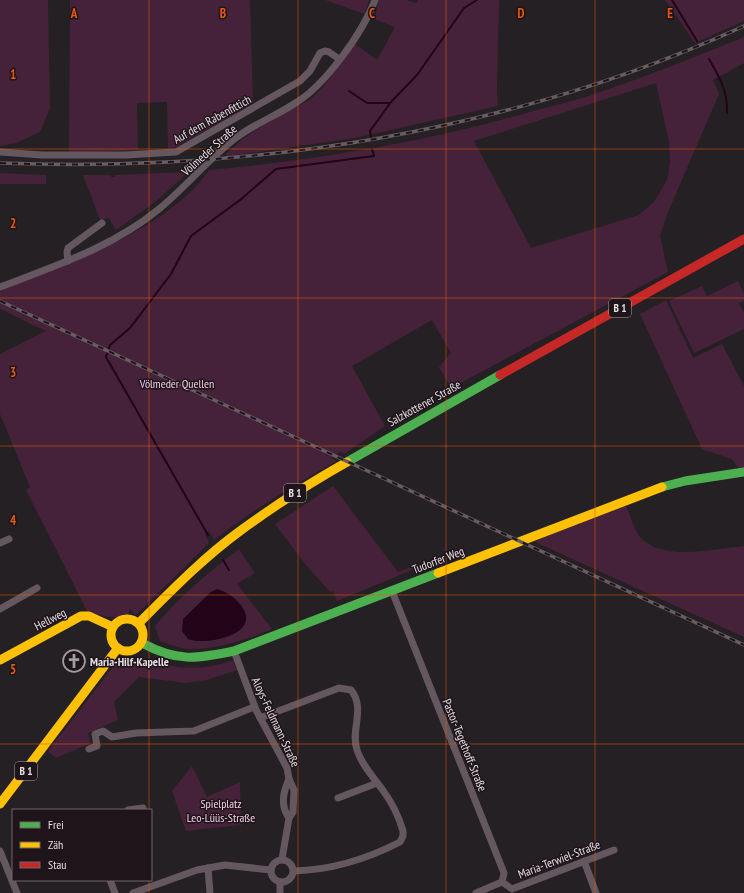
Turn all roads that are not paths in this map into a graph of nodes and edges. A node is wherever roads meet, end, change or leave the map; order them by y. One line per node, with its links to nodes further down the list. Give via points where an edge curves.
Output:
1 (375, 0): 2 (street, Völmeder Straße, via 365,23)
2 (339, 59): 3 (street, Auf dem Rabenfittich, via 329,52 320,53 310,71 300,81 176,152 102,156); 6 (street, Völmeder Straße, via 314,90 297,103 259,122 237,137 158,210 102,247)
3 (0, 152)
4 (102, 223): 6 (street, via 68,248)
5 (744, 239): 14 (main road, Salzkottener Straße / B 1, via 402,429 312,482 239,531 190,572)
6 (68, 261): 7 (street, Völmeder Straße)
7 (0, 287)
8 (744, 472): 12 (main road, Tudorfer Weg, via 667,485)
9 (8, 539): 10 (street)
10 (0, 543)
11 (37, 588): 13 (street)
12 (392, 591): 18 (main road, Tudorfer Weg); 37 (street, Pastor-Tegethoff-Straße, via 504,873)
13 (0, 609)
14 (139, 623): 15 (main road, via 125,618); 16 (main road, via 143,630)
15 (113, 627): 17 (main road, via 111,636 113,644); 19 (main road, Hellweg, via 89,616 81,616)
16 (142, 643): 17 (main road, via 132,651 126,652); 18 (main road, Tudorfer Weg, via 162,654 183,658)
17 (118, 648): 25 (main road, B 1)
18 (234, 651): 20 (street, Aloys-Feldmann-Straße)
19 (1, 657)
20 (254, 707): 21 (street, Aloys-Feldmann-Straße); 22 (street, via 194,730 112,737 103,731 95,734 98,746)
21 (260, 718): 23 (street, via 339,688 351,690 358,708 356,749); 30 (street, Aloys-Feldmann-Straße, via 288,768 294,790 294,812 289,818)
22 (89, 750)
23 (377, 783): 24 (street); 34 (street, via 401,825 403,836 400,842 330,868)
24 (338, 798)
25 (0, 804)
26 (143, 808): 27 (street)
27 (136, 809)
28 (614, 850): 31 (street, Maria-Terwiel-Straße)
29 (0, 851): 39 (street)
30 (282, 859): 33 (street, via 275,862); 34 (street, via 287,861)
31 (584, 861): 38 (street, Maria-Terwiel-Straße); 45 (street)
32 (208, 868): 33 (street, via 225,865); 41 (street, via 185,873); 42 (street)
33 (271, 870): 36 (street, via 272,876)
34 (294, 871): 36 (street, via 287,881)
35 (110, 881): 40 (street)
36 (280, 882): 43 (street)
37 (502, 882): 38 (street, Maria-Terwiel-Straße); 44 (street)
38 (512, 891)
39 (16, 893)
40 (115, 893)
41 (133, 893)
42 (210, 893)
43 (280, 893)
44 (476, 893)
45 (596, 893)

